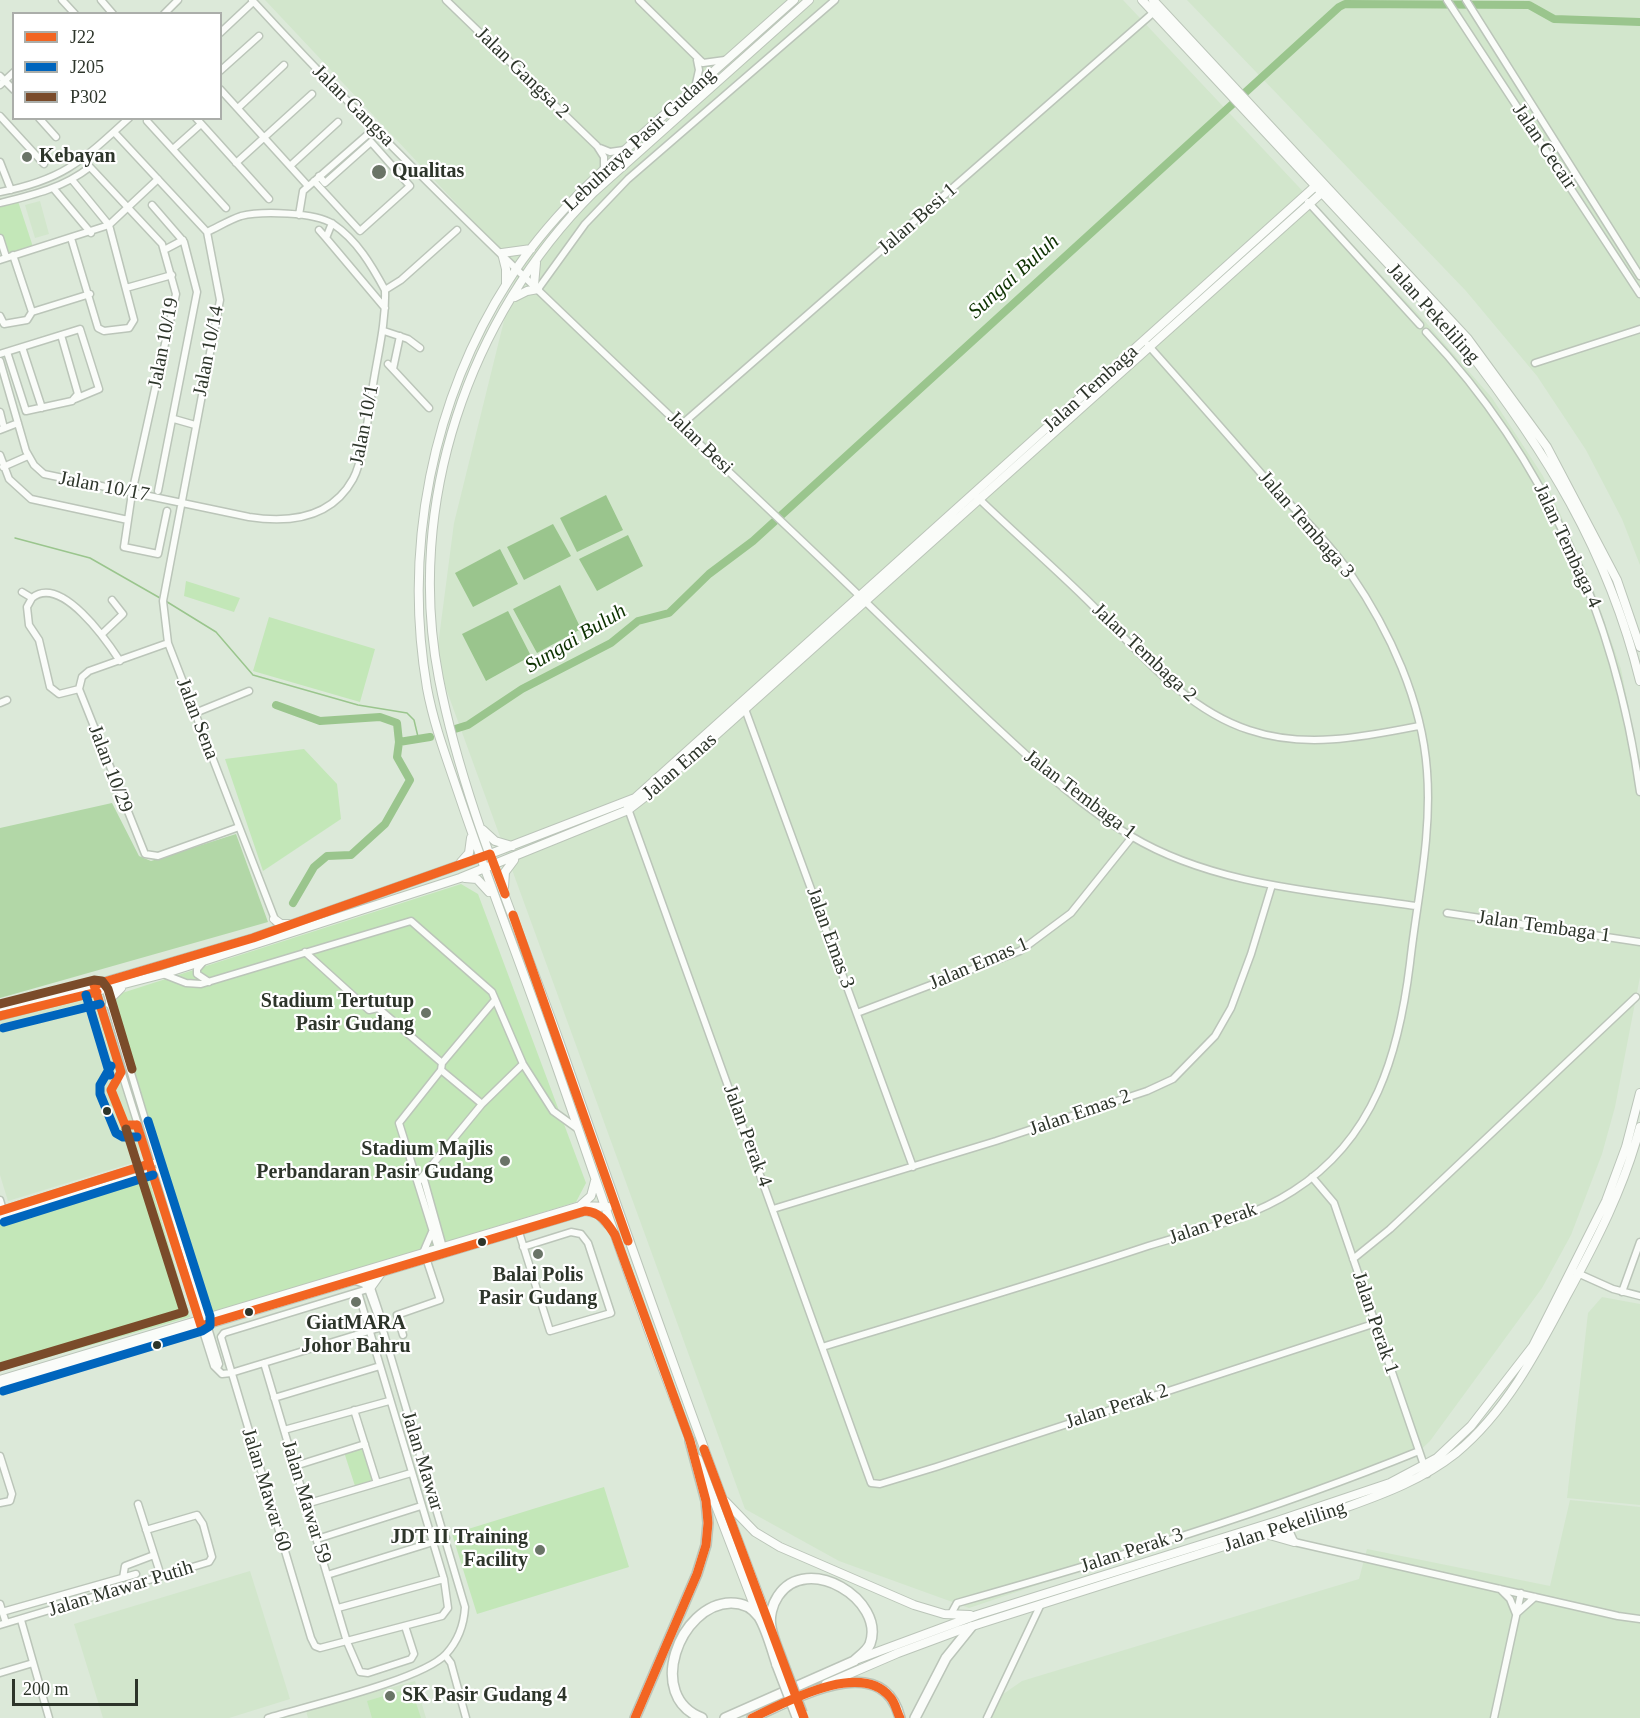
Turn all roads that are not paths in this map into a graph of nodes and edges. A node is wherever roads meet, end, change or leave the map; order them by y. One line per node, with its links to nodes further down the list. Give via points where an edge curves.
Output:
1 (101, 0): 15 (street)
2 (166, 0): 14 (street)
3 (178, 0): 14 (street)
4 (446, 0): 40 (street, Jalan Gangsa 2)
5 (639, 0): 20 (street)
6 (794, 0): 21 (main road, Lebuhraya Pasir Gudang)
7 (809, 0): 79 (main road, Lebuhraya Pasir Gudang, via 594,192)
8 (835, 0): 85 (street, via 628,179 585,224)
9 (1142, 0): 17 (main road, Jalan Pekeliling)
10 (1153, 0): 24 (main road, Jalan Pekeliling)
11 (1447, 0): 89 (street, Jalan Cecair)
12 (1466, 0): 83 (street, Jalan Cecair)
13 (253, 1): 18 (street); 36 (street, Jalan Gangsa)
14 (172, 6): 16 (street)
15 (111, 12)
16 (166, 12)
17 (1154, 12): 24 (main road, Jalan Pekeliling); 113 (street, Jalan Besi 1)
18 (222, 31)
19 (259, 36): 23 (street)
20 (696, 57): 21 (street, via 708,64); 25 (street, via 699,70)
21 (728, 59): 25 (main road, Lebuhraya Pasir Gudang)
22 (284, 65): 28 (street)
23 (222, 69)
24 (1227, 84): 51 (main road, Jalan Pekeliling)
25 (694, 89): 42 (main road, Lebuhraya Pasir Gudang)
26 (222, 91): 28 (street)
27 (312, 94): 39 (street)
28 (238, 108): 39 (street)
29 (0, 116): 45 (street)
30 (41, 120): 38 (street)
31 (127, 120): 37 (street)
32 (198, 120): 35 (street)
33 (147, 121): 41 (street)
34 (338, 122): 46 (street)
35 (201, 124): 41 (street); 44 (street)
36 (374, 129): 50 (street); 77 (street, Jalan Gangsa)
37 (114, 132): 48 (street); 54 (street, via 65,172)
38 (56, 137)
39 (264, 137): 44 (street); 46 (street)
40 (597, 146): 42 (street, via 610,152); 47 (street, Jalan Gangsa 2, via 604,157)
41 (173, 149): 63 (street)
42 (624, 150): 47 (main road, Lebuhraya Pasir Gudang)
43 (0, 162): 54 (street)
44 (236, 163): 58 (street)
45 (44, 164)
46 (290, 166): 50 (street)
47 (604, 168): 76 (main road, Lebuhraya Pasir Gudang)
48 (160, 180): 62 (street); 70 (street)
49 (73, 181): 53 (street); 62 (street, Jalan 10/19, via 90,167); 66 (street)
50 (314, 181): 52 (street); 64 (street, via 302,194)
51 (1318, 183): 55 (main road, Jalan Pekeliling); 57 (main road, Jalan Tembaga)
52 (323, 185): 52 (street, via 370,142 410,186 360,231)
53 (54, 189): 59 (street); 69 (street)
54 (11, 190): 56 (street)
55 (1325, 190): 60 (main road, Jalan Tembaga); 131 (main road, Jalan Pekeliling, via 1468,339 1547,447 1617,580); 133 (main road, Jalan Pekeliling, via 1463,344 1541,451 1611,584)
56 (0, 192)
57 (1303, 197): 60 (street); 100 (main road, Jalan Tembaga)
58 (269, 199)
59 (0, 203)
60 (1310, 204): 94 (street); 100 (main road, Jalan Tembaga)
61 (152, 205): 74 (street)
62 (127, 207): 66 (street); 75 (street, Jalan 10/19)
63 (226, 208)
64 (299, 215): 65 (street); 70 (street, via 247,215)
65 (332, 223): 73 (street); 87 (street, Jalan 10/1, via 364,255)
66 (109, 225): 69 (street); 86 (street)
67 (319, 230): 73 (street)
68 (457, 230): 87 (street, via 402,280)
69 (91, 232): 72 (street)
70 (207, 232): 114 (street, Jalan 10/14, via 220,300)
71 (0, 238): 78 (street)
72 (71, 238): 78 (street); 88 (street)
73 (326, 238): 91 (street)
74 (183, 240): 75 (street); 111 (street, via 198,292)
75 (166, 249): 81 (street, Jalan 10/19)
76 (531, 249): 77 (main road); 80 (main road, Lebuhraya Pasir Gudang)
77 (502, 253): 80 (street, Jalan Gangsa); 84 (main road)
78 (6, 258): 92 (street)
79 (537, 259): 82 (main road, Lebuhraya Pasir Gudang); 85 (main road)
80 (517, 268): 82 (street, Jalan Gangsa); 84 (main road, Lebuhraya Pasir Gudang)
81 (172, 275): 86 (street); 120 (street, Jalan 10/19, via 177,294)
82 (525, 276): 85 (street, Jalan Gangsa); 90 (main road, Lebuhraya Pasir Gudang)
83 (1640, 276)
84 (506, 285): 143 (main road, Lebuhraya Pasir Gudang, via 479,333 449,403 428,490 419,575 420,627 428,690 435,724)
85 (536, 287): 90 (main road); 113 (street, Jalan Besi)
86 (126, 288): 88 (street, via 134,320 128,328 100,330)
87 (385, 290): 91 (street, Jalan 10/1)
88 (90, 294): 92 (street)
89 (1640, 294)
90 (512, 300): 142 (main road, Lebuhraya Pasir Gudang, via 489,339 459,409 432,521 431,629 436,661 448,723)
91 (386, 310): 96 (street, Jalan 10/1)
92 (32, 312): 93 (street, via 27,320 8,325)
93 (0, 315)
94 (1420, 325)
95 (1640, 329): 106 (street)
96 (384, 332): 99 (street); 122 (street, Jalan 10/1, via 356,474 338,497 308,516 283,521)
97 (1426, 332): 139 (street, Jalan Tembaga 4, via 1479,393 1519,451 1573,551 1614,661)
98 (61, 335): 101 (street); 107 (street); 107 (street, via 80,329 99,389)
99 (400, 336): 102 (street); 109 (street, via 390,366)
100 (1148, 344): 121 (main road, Jalan Tembaga); 138 (street, Jalan Tembaga 3, via 1349,572 1396,656 1416,706)
101 (22, 347): 103 (street); 108 (street)
102 (420, 348)
103 (7, 352): 104 (street); 108 (street, via 24,409 28,412)
104 (0, 354)
105 (0, 361): 112 (street)
106 (1536, 363)
107 (77, 397): 108 (street)
108 (42, 408)
109 (429, 408)
110 (0, 412): 115 (street)
111 (174, 419): 114 (street); 119 (street)
112 (18, 423): 115 (street); 117 (street)
113 (681, 424): 127 (street, Jalan Besi)
114 (195, 425): 122 (street, Jalan 10/14)
115 (2, 429)
116 (0, 455): 118 (street)
117 (28, 456): 118 (street); 120 (street, Jalan 10/17, via 37,468 52,477)
118 (3, 467): 124 (street, via 9,479 32,500)
119 (158, 491)
120 (132, 493): 122 (street, Jalan 10/17); 124 (street, Jalan 10/19)
121 (976, 497): 127 (main road, Jalan Tembaga); 138 (street, Jalan Tembaga 2, via 1166,678 1223,719 1271,736 1325,740)
122 (180, 502): 130 (street, Jalan Sena, via 163,601)
123 (167, 511): 124 (street, Jalan 10/19, via 156,555 124,548)
124 (128, 520)
125 (22, 592): 126 (street)
126 (32, 598): 129 (street, via 40,593 60,597); 134 (street, via 27,618 39,640 50,687 59,694)
127 (863, 599): 136 (main road, Jalan Emas); 140 (main road, Jalan Emas); 144 (street, Jalan Tembaga 1, via 1022,750)
128 (112, 600): 129 (street, via 123,614)
129 (103, 633): 132 (street)
130 (168, 643): 132 (street); 137 (street, Jalan Sena)
131 (1640, 647)
132 (120, 660): 134 (street, via 84,674)
133 (1640, 681)
134 (79, 689): 141 (street, Jalan 10/29, via 145,854 158,856)
135 (249, 691): 137 (street)
136 (745, 710): 140 (main road, Jalan Emas, via 659,786); 174 (street, Jalan Emas 3)
137 (195, 713): 141 (street, Jalan Sena)
138 (1419, 726): 156 (street, Jalan Tembaga 3, via 1427,769 1428,835)
139 (1640, 792)
140 (627, 806): 145 (main road, Jalan Emas); 147 (main road, Jalan Emas); 192 (street, Jalan Perak 4)
141 (239, 827): 158 (street, Jalan Sena)
142 (480, 827): 145 (main road, via 495,841); 146 (main road, Lebuhraya Pasir Gudang)
143 (471, 832): 148 (main road, Lebuhraya Pasir Gudang); 149 (main road, via 469,853)
144 (1132, 837): 153 (street, Jalan Tembaga 1, via 1228,875); 174 (street, Jalan Emas 1, via 1071,913 1020,951)
145 (512, 846): 146 (main road, Jalan Emas)
146 (490, 854): 148 (main road, Jalan Emas); 150 (main road, Lebuhraya Pasir Gudang)
147 (518, 857): 150 (main road, Jalan Emas); 154 (main road, via 505,872)
148 (479, 858): 149 (main road, Jalan Emas); 151 (main road, Lebuhraya Pasir Gudang)
149 (455, 866): 160 (main road, Jalan Emas)
150 (494, 866): 151 (main road, Jalan Emas); 154 (main road, Lebuhraya Pasir Gudang)
151 (484, 870): 152 (main road, Jalan Emas); 155 (main road, Lebuhraya Pasir Gudang)
152 (460, 878): 155 (main road, via 477,879); 160 (main road, Jalan Emas)
153 (1272, 885): 156 (street, Jalan Tembaga 1); 183 (street, Jalan Emas 2, via 1231,1008 1208,1044 1173,1079 1147,1091)
154 (505, 894): 191 (main road, Lebuhraya Pasir Gudang)
155 (495, 900): 181 (main road, Lebuhraya Pasir Gudang)
156 (1416, 906): 185 (street, Jalan Perak, via 1393,1059 1377,1099 1355,1133)
157 (1447, 912): 162 (street, Jalan Tembaga 1)
158 (274, 919): 159 (street, Jalan Sena); 160 (main road)
159 (278, 928): 160 (main road, via 283,932); 161 (main road, via 277,935); 168 (main road)
160 (294, 928): 161 (main road)
161 (265, 941): 164 (main road)
162 (1640, 942)
163 (305, 952): 166 (street); 171 (street, via 411,921 483,983); 177 (street, via 369,1010 378,1008)
164 (205, 960): 165 (main road); 166 (street, via 198,966 197,974)
165 (163, 974): 166 (street, via 193,984); 167 (main road)
166 (210, 982)
167 (124, 985): 168 (main road); 172 (main road)
168 (104, 986): 169 (main road); 172 (street)
169 (95, 989): 173 (main road); 175 (main road); 182 (street)
170 (1636, 997): 204 (street, via 1390,1229)
171 (495, 1000): 176 (street); 177 (street)
172 (110, 1004): 182 (street)
173 (0, 1007)
174 (857, 1013): 183 (street, Jalan Emas 3)
175 (0, 1016)
176 (522, 1064): 179 (street); 181 (street, via 553,1111)
177 (442, 1066): 179 (street); 186 (street, via 399,1123)
178 (1640, 1093): 206 (main road, Jalan Pekeliling, via 1610,1192)
179 (482, 1104): 186 (street)
180 (1640, 1127): 206 (main road, Jalan Pekeliling, via 1614,1205)
181 (578, 1130): 187 (main road, Lebuhraya Pasir Gudang)
182 (153, 1163): 184 (street); 193 (street)
183 (913, 1167): 192 (street, Jalan Emas 2)
184 (155, 1171): 194 (street); 215 (street)
185 (1312, 1177): 204 (street, Jalan Perak 1, via 1334,1203); 220 (street, Jalan Perak, via 1277,1201 1240,1216)
186 (421, 1179): 196 (street); 197 (street)
187 (595, 1180): 189 (main road, via 591,1196); 190 (main road, Lebuhraya Pasir Gudang)
188 (0, 1200): 193 (street)
189 (580, 1206): 190 (main road); 195 (main road)
190 (604, 1206): 191 (main road); 198 (main road, Lebuhraya Pasir Gudang)
191 (615, 1208): 209 (main road, Lebuhraya Pasir Gudang)
192 (773, 1209): 220 (street, Jalan Perak 4)
193 (2, 1210)
194 (0, 1217)
195 (517, 1228): 198 (main road, via 591,1210 604,1218); 200 (main road); 201 (street); 202 (main road)
196 (433, 1229): 202 (street); 203 (street)
197 (440, 1235): 200 (street); 202 (street)
198 (615, 1236): 210 (main road, Lebuhraya Pasir Gudang)
199 (1640, 1242): 213 (street)
200 (454, 1244): 202 (main road)
201 (523, 1247): 201 (street, via 550,1331 611,1313 588,1243 581,1234 571,1232)
202 (441, 1251): 203 (main road)
203 (425, 1255): 205 (main road); 207 (main road); 219 (street, via 440,1300 397,1315)
204 (1353, 1258): 216 (street, Jalan Perak 1)
205 (382, 1272): 207 (main road); 211 (main road)
206 (1575, 1272): 213 (street); 235 (main road, Jalan Pekeliling, via 1533,1346 1490,1402)
207 (366, 1273): 208 (main road); 211 (street, Jalan Mawar); 215 (main road)
208 (353, 1280): 211 (street); 215 (main road)
209 (643, 1284): 210 (main road); 239 (main road, Lebuhraya Pasir Gudang)
210 (634, 1287): 230 (main road, Lebuhraya Pasir Gudang)
211 (370, 1288): 212 (street); 217 (street, Jalan Mawar)
212 (358, 1292): 218 (street); 223 (street, Jalan Mawar 60, via 224,1333 221,1339)
213 (1622, 1292): 214 (street)
214 (1640, 1296)
215 (203, 1322): 223 (street, via 219,1364 217,1368 222,1374); 224 (main road); 225 (main road)
216 (1376, 1323): 232 (street, Jalan Perak 1); 236 (street, Jalan Perak 2, via 880,1484 872,1483)
217 (381, 1326): 218 (street); 247 (street, Jalan Mawar)
218 (369, 1331): 221 (street); 222 (street)
219 (402, 1335)
220 (822, 1347): 236 (street, Jalan Perak 4)
221 (264, 1363): 223 (street); 226 (street, Jalan Mawar 59)
222 (380, 1366): 226 (street); 227 (street)
223 (231, 1373): 276 (street, Jalan Mawar 60, via 312,1641 320,1648)
224 (0, 1380)
225 (0, 1387)
226 (274, 1398): 229 (street, Jalan Mawar 59)
227 (389, 1401): 228 (street); 237 (street)
228 (354, 1410): 229 (street); 231 (street)
229 (284, 1430): 234 (street, Jalan Mawar 59)
230 (690, 1441): 269 (main road, Lebuhraya Pasir Gudang); 289 (highway, via 707,1513 706,1545 698,1574)
231 (365, 1444): 234 (street); 238 (street)
232 (1419, 1451): 235 (street, Jalan Perak 1); 266 (street, Jalan Perak 3, via 1355,1477 1116,1558 957,1603)
233 (0, 1456): 240 (street, via 12,1494 10,1501)
234 (295, 1466): 242 (street, Jalan Mawar 59)
235 (1426, 1470): 244 (main road, Jalan Pekeliling)
236 (865, 1471)
237 (411, 1473): 238 (street); 243 (street)
238 (377, 1483): 242 (street)
239 (720, 1495): 266 (main road, via 746,1524 780,1547 914,1605); 275 (main road, Lebuhraya Pasir Gudang)
240 (0, 1503)
241 (138, 1504): 245 (street)
242 (306, 1504): 248 (street, Jalan Mawar 59)
243 (421, 1506): 248 (street); 249 (street)
244 (1282, 1524): 246 (main road, Jalan Pekeliling); 250 (street); 268 (main road, Jalan Pekeliling)
245 (146, 1530): 251 (street); 254 (street, Jalan Mawar Putih, via 194,1514 203,1524 211,1560)
246 (1266, 1534): 250 (main road); 263 (main road, Jalan Pekeliling)
247 (446, 1538): 249 (street); 277 (street, Jalan Mawar, via 465,1607 459,1634)
248 (316, 1539): 253 (street, Jalan Mawar 59)
249 (433, 1542): 253 (street); 256 (street)
250 (1294, 1542): 258 (street)
251 (154, 1555): 254 (street); 255 (street, via 125,1566)
252 (136, 1574): 255 (street)
253 (327, 1575): 264 (street, Jalan Mawar 59)
254 (161, 1576): 259 (street, Jalan Mawar Putih)
255 (123, 1578): 257 (street)
256 (444, 1579): 264 (street); 273 (street, via 448,1608 442,1616)
257 (107, 1583): 259 (street); 265 (street)
258 (1498, 1588): 260 (street); 267 (street, via 1510,1599)
259 (110, 1592): 271 (street, Jalan Mawar Putih)
260 (1521, 1593): 261 (street); 267 (street)
261 (1535, 1597): 267 (street); 270 (street)
262 (0, 1604): 265 (street)
263 (1041, 1604): 274 (main road, Jalan Pekeliling); 295 (street)
264 (338, 1608): 276 (street, Jalan Mawar 59)
265 (2, 1612): 272 (street)
266 (951, 1614): 268 (main road)
267 (1516, 1614): 296 (street)
268 (977, 1615): 278 (main road, Jalan Pekeliling)
269 (759, 1617): 280 (highway, Lebuhraya Pasir Gudang); 290 (highway, via 747,1606 721,1604 700,1613 688,1629 674,1662 673,1686 683,1706)
270 (1640, 1619)
271 (21, 1620): 272 (street, Jalan Mawar Putih); 279 (street)
272 (3, 1624)
273 (405, 1626): 276 (street); 276 (street, Jalan Mawar 59, via 414,1654 411,1659 368,1673 357,1668)
274 (971, 1626): 282 (main road, Jalan Pekeliling); 294 (highway, via 946,1658)
275 (771, 1628): 278 (highway, via 775,1600 790,1584 813,1577 830,1582 853,1596 869,1618 869,1645); 280 (highway, Lebuhraya Pasir Gudang)
276 (347, 1641)
277 (445, 1655): 283 (street, Jalan Mawar, via 422,1672); 288 (street)
278 (854, 1660): 291 (highway)
279 (33, 1663): 281 (street); 285 (street)
280 (780, 1664): 284 (highway, Lebuhraya Pasir Gudang, bridge)
281 (0, 1673)
282 (817, 1688): 292 (highway, Jalan Pekeliling); 293 (highway, via 852,1682 870,1685 889,1695)
283 (295, 1710): 286 (street, Jalan Mawar); 287 (street)
284 (800, 1717)
285 (49, 1718)
286 (268, 1718)
287 (297, 1718)
288 (466, 1718)
289 (635, 1718)
290 (702, 1718)
291 (725, 1718)
292 (752, 1718)
293 (900, 1718)
294 (915, 1718)
295 (987, 1718)
296 (1494, 1718)

